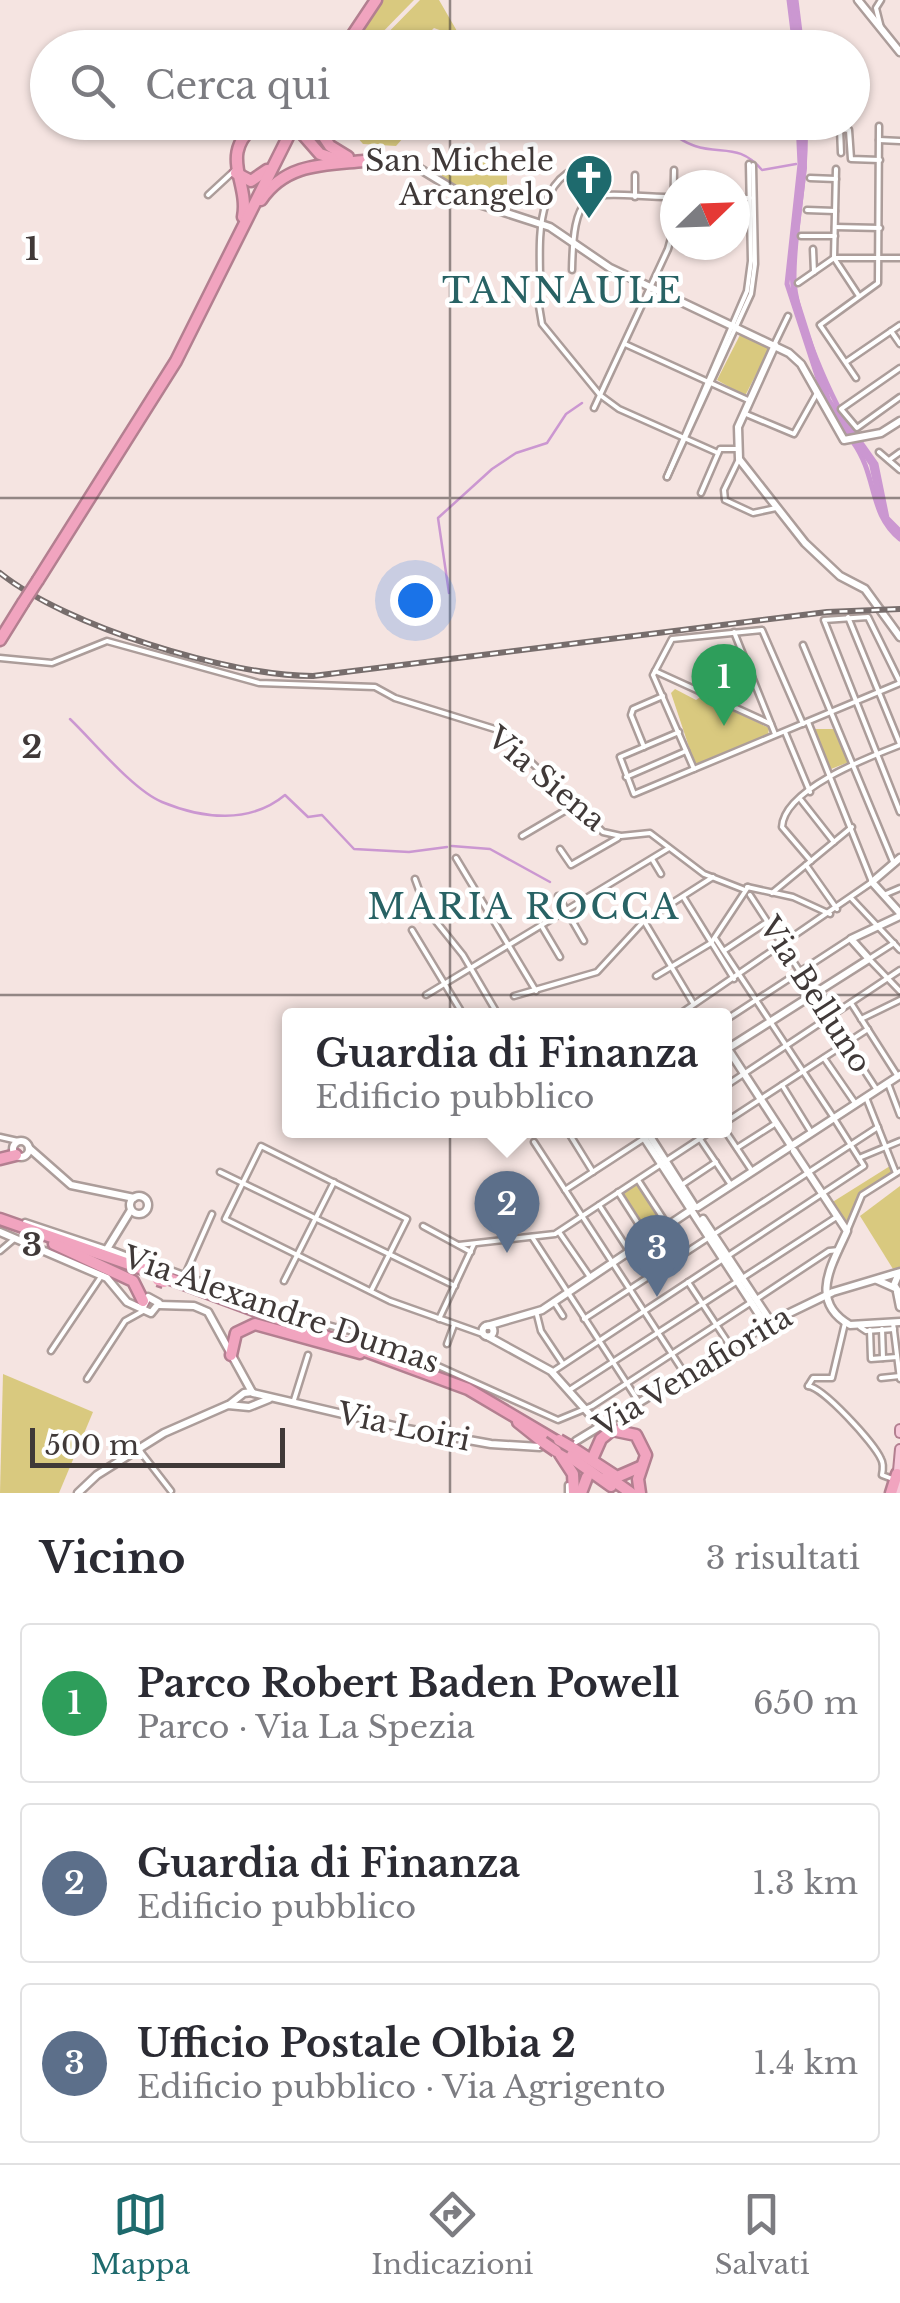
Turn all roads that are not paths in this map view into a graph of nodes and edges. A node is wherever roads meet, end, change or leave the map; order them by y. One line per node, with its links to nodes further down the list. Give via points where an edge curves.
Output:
1 (376, 0): 5 (highway)
2 (858, 0): 4 (street)
3 (880, 0): 4 (street)
4 (881, 28): 6 (street)
5 (356, 30)
6 (900, 52)
7 (879, 126): 14 (street)
8 (245, 140): 23 (highway)
9 (286, 140): 16 (highway)
10 (309, 140): 19 (highway, via 326,158)
11 (327, 140): 19 (highway, via 336,152)
12 (840, 140): 17 (street)
13 (850, 140): 18 (street, via 852,159)
14 (879, 140): 15 (street); 18 (street)
15 (900, 141)
16 (284, 144): 23 (highway, via 260,178 246,180); 38 (highway)
17 (840, 153)
18 (880, 160): 35 (street)
19 (364, 161): 33 (street, via 417,167 468,198); 41 (highway, via 312,165 286,175 264,195)
20 (600, 163): 33 (street, via 558,182)
21 (751, 164): 30 (street)
22 (836, 169): 26 (street)
23 (235, 170): 27 (street); 38 (highway, via 245,201)
24 (635, 175): 28 (street)
25 (810, 178): 26 (street)
26 (836, 179): 32 (street)
27 (208, 196)
28 (635, 196): 29 (street); 39 (street, via 584,202 574,216)
29 (660, 197)
30 (752, 198): 55 (street, via 750,277)
31 (807, 210): 32 (street)
32 (835, 211): 34 (street)
33 (539, 223): 39 (street); 48 (street)
34 (835, 227): 35 (street); 37 (street)
35 (880, 228): 43 (street)
36 (800, 236): 37 (street)
37 (835, 236): 42 (street)
38 (238, 238): 41 (highway)
39 (573, 241): 46 (street); 50 (street)
40 (813, 250): 47 (street)
41 (228, 257): 86 (highway, bridge, via 159,390)
42 (834, 258): 43 (street); 47 (street); 51 (street)
43 (880, 258): 44 (street); 51 (street, via 878,283)
44 (900, 258)
45 (662, 260): 50 (street)
46 (572, 270)
47 (814, 272): 49 (street)
48 (540, 275)
49 (798, 283)
50 (651, 287): 55 (street); 57 (street)
51 (860, 297): 62 (street, via 820,324)
52 (539, 306): 67 (street, via 542,324)
53 (788, 316): 59 (street)
54 (900, 325): 56 (street)
55 (737, 327): 59 (street); 65 (street)
56 (892, 332): 58 (street); 62 (street)
57 (625, 344): 65 (street); 67 (street)
58 (900, 344)
59 (774, 345): 60 (street); 61 (street)
60 (770, 354): 61 (street); 69 (street)
61 (795, 357): 66 (street)
62 (846, 362): 64 (street)
63 (900, 368): 68 (street, via 841,409 858,428)
64 (856, 378)
65 (711, 383): 69 (street); 73 (street)
66 (817, 393): 71 (street, via 794,434); 72 (street, via 840,436 849,440)
67 (600, 395): 70 (street); 73 (street, via 619,410)
68 (900, 398)
69 (748, 400): 71 (street)
70 (594, 408)
71 (743, 412): 74 (street)
72 (900, 421)
73 (686, 437): 73 (street, via 667,478); 77 (street)
74 (736, 449): 77 (street, via 726,446); 78 (street)
75 (879, 452): 79 (street)
76 (900, 452): 79 (street)
77 (718, 453): 81 (street)
78 (739, 459): 82 (street); 82 (street, via 725,500 754,513)
79 (889, 460): 80 (street)
80 (900, 470)
81 (701, 492)
82 (776, 508): 85 (street, via 840,576 865,589)
83 (848, 617): 90 (street, via 868,617); 91 (street); 93 (street, via 828,618 823,625)
84 (734, 632): 89 (street, via 672,639); 95 (street, via 757,627); 96 (street)
85 (900, 637)
86 (0, 640)
87 (803, 644): 94 (street)
88 (0, 658): 110 (street, Via Siena, via 52,663 106,641 259,683 368,685 498,730)
89 (654, 673): 92 (street); 96 (street)
90 (900, 682): 91 (street)
91 (878, 692): 93 (street); 100 (street)
92 (663, 696): 98 (street); 101 (street, via 633,709)
93 (855, 702): 94 (street); 103 (street)
94 (831, 712): 95 (street); 104 (street)
95 (806, 723): 97 (street); 106 (street)
96 (771, 724): 99 (street)
97 (785, 731): 99 (street); 108 (street)
98 (678, 732): 101 (street); 102 (street)
99 (776, 735): 105 (street)
100 (900, 744): 103 (street)
101 (644, 747): 107 (street, via 618,760)
102 (687, 751): 105 (street); 107 (street)
103 (876, 754): 104 (street); 111 (street)
104 (853, 764): 106 (street); 120 (street)
105 (694, 769): 107 (street, via 634,794)
106 (829, 772): 108 (street); 112 (street)
107 (626, 776)
108 (810, 792): 109 (street)
109 (801, 800): 115 (street); 121 (street, via 781,824)
110 (572, 806): 113 (street); 114 (street, Via Siena, via 603,832)
111 (900, 812)
112 (852, 827): 115 (street); 125 (street)
113 (522, 836)
114 (619, 836): 116 (street, via 571,865); 117 (street, Via Siena, via 646,832)
115 (834, 842): 121 (street)
116 (560, 848)
117 (669, 848): 119 (street); 123 (street, Via Siena)
118 (456, 858): 146 (street)
119 (652, 859): 122 (street); 134 (street)
120 (897, 861): 125 (street)
121 (808, 863): 127 (street); 133 (street)
122 (662, 874)
123 (713, 876): 128 (street, Via Siena); 130 (street)
124 (415, 879): 153 (street, via 426,909)
125 (872, 882): 131 (street); 132 (street)
126 (900, 888): 131 (street)
127 (772, 892): 128 (street); 135 (street)
128 (748, 893): 138 (street, Via Belluno); 144 (street)
129 (558, 896): 134 (street)
130 (682, 896): 137 (street); 144 (street)
131 (883, 896): 136 (street)
132 (852, 899): 133 (street); 140 (street)
133 (836, 909): 135 (street)
134 (566, 910): 139 (street); 143 (street)
135 (830, 914): 147 (street)
136 (900, 915): 140 (street)
137 (644, 921): 152 (street); 161 (street, via 597,972)
138 (767, 922): 147 (street, Via Belluno); 149 (street)
139 (541, 926): 146 (street); 150 (street)
140 (877, 926): 142 (street); 145 (street)
141 (412, 930): 160 (street)
142 (851, 939): 151 (street); 155 (street)
143 (584, 940)
144 (713, 941): 149 (street); 152 (street); 158 (street)
145 (894, 943): 148 (street); 151 (street)
146 (508, 946): 153 (street); 161 (street)
147 (783, 946): 155 (street, Via Belluno); 156 (street)
148 (900, 950)
149 (724, 951): 156 (street)
150 (560, 958)
151 (869, 959): 159 (street); 163 (street)
152 (671, 967): 157 (street); 169 (street)
153 (472, 968): 160 (street); 171 (street)
154 (900, 970): 159 (street)
155 (800, 972): 163 (street, Via Belluno); 166 (street)
156 (740, 974): 158 (street); 166 (street)
157 (656, 976)
158 (734, 978): 169 (street)
159 (886, 979): 162 (street); 168 (street)
160 (445, 984): 164 (street); 170 (street)
161 (536, 991): 165 (street)
162 (900, 991)
163 (814, 994): 174 (street, Via Belluno); 176 (street)
164 (426, 995)
165 (514, 996)
166 (757, 1000): 173 (street); 176 (street)
167 (900, 1000): 175 (street)
168 (851, 1004): 174 (street); 175 (street)
169 (694, 1005): 172 (street)
170 (459, 1008)
171 (494, 1008)
172 (690, 1008)
173 (732, 1016)
174 (830, 1017): 178 (street, Via Belluno); 179 (street)
175 (862, 1019): 177 (street)
176 (771, 1023): 179 (street); 180 (street)
177 (868, 1029): 178 (street); 185 (street)
178 (846, 1043): 181 (street); 189 (street, Via Belluno)
179 (786, 1046): 183 (street); 184 (street)
180 (732, 1048)
181 (824, 1058): 183 (street); 192 (street)
182 (732, 1060): 184 (street)
183 (803, 1071): 187 (street); 194 (street)
184 (743, 1075): 186 (street); 190 (street)
185 (899, 1077): 188 (street); 189 (street)
186 (732, 1082)
187 (782, 1085): 190 (street); 198 (street)
188 (888, 1086): 191 (street); 193 (street)
189 (877, 1090): 192 (street)
190 (759, 1100): 195 (street); 196 (street); 210 (street)
191 (867, 1100): 194 (street); 197 (street)
192 (856, 1104): 194 (street)
193 (900, 1116)
194 (835, 1119): 198 (street); 206 (street); 210 (street)
195 (732, 1120)
196 (773, 1125): 209 (street); 210 (street)
197 (878, 1127): 206 (street); 207 (street)
198 (811, 1132): 210 (street)
199 (573, 1138): 216 (street)
200 (640, 1138): 216 (street)
201 (650, 1138): 213 (street)
202 (732, 1138): 209 (street)
203 (700, 1139): 212 (street); 213 (street)
204 (900, 1141): 207 (street)
205 (534, 1142): 224 (street)
206 (851, 1144): 211 (street); 218 (street)
207 (886, 1147): 211 (street); 217 (street)
208 (13, 1148): 246 (street, via 36,1156 71,1184 133,1207)
209 (738, 1148): 214 (street)
210 (790, 1148): 214 (street); 218 (street); 228 (street)
211 (859, 1158): 226 (street, via 864,1166)
212 (716, 1162): 222 (street); 223 (street)
213 (664, 1163): 219 (street); 223 (street)
214 (752, 1171): 222 (street)
215 (220, 1172): 221 (street)
216 (593, 1172): 224 (street)
217 (898, 1172): 238 (street, via 862,1195)
218 (806, 1173): 226 (street); 241 (street)
219 (638, 1180): 225 (street); 236 (street)
220 (334, 1182): 221 (street, via 261,1146); 231 (street); 252 (street, via 408,1218)
221 (242, 1183): 231 (street); 251 (street, via 225,1219)
222 (731, 1185): 228 (street)
223 (679, 1187): 228 (street)
224 (565, 1190): 230 (street)
225 (618, 1192): 227 (street); 242 (street)
226 (820, 1194): 232 (street); 253 (street)
227 (600, 1205): 230 (street); 250 (street)
228 (695, 1211): 236 (street); 241 (street)
229 (212, 1214): 257 (street)
230 (582, 1216): 237 (street); 254 (street)
231 (316, 1218): 251 (street); 252 (street)
232 (835, 1218): 238 (street); 260 (street)
233 (25, 1222): 246 (street, Via Alexandre Dumas)
234 (0, 1225): 239 (street); 243 (highway); 258 (highway)
235 (423, 1226): 244 (street)
236 (669, 1227): 242 (street)
237 (560, 1232): 240 (street); 259 (street)
238 (846, 1234): 247 (street)
239 (17, 1237): 248 (street); 256 (street)
240 (532, 1237): 245 (street); 268 (street)
241 (712, 1238): 253 (street); 265 (street)
242 (649, 1240): 250 (street)
243 (53, 1243): 258 (highway); 272 (highway, via 133,1281)
244 (458, 1244): 245 (street); 249 (street)
245 (474, 1244): 249 (street)
246 (107, 1249): 258 (street, Via Alexandre Dumas)
247 (838, 1250): 269 (street); 270 (street)
248 (0, 1252)
249 (470, 1252): 264 (street)
250 (631, 1253): 254 (street)
251 (298, 1255): 261 (street); 266 (street)
252 (389, 1255): 264 (street); 266 (street)
253 (726, 1258): 260 (street); 262 (street)
254 (613, 1265): 259 (street); 265 (street)
255 (900, 1272): 263 (street, Via Venafiorita); 267 (street)
256 (102, 1275): 272 (street, via 127,1302); 293 (street)
257 (185, 1275): 258 (street, Via Alexandre Dumas); 318 (street, Via Alexandre Dumas, via 386,1342 551,1420)
258 (162, 1277): 272 (street); 294 (highway); 320 (highway, via 455,1383)
259 (591, 1279): 268 (street)
260 (740, 1279): 270 (street); 273 (street)
261 (284, 1281)
262 (688, 1282): 273 (street); 275 (street)
263 (866, 1282): 267 (street, Via Venafiorita, via 883,1281); 269 (street, Via Venafiorita)
264 (454, 1286): 278 (street)
265 (629, 1290): 275 (street); 279 (street)
266 (371, 1291): 278 (street)
267 (897, 1291): 274 (street)
268 (568, 1294): 271 (street); 279 (street)
269 (825, 1295): 280 (street, Via Venafiorita); 281 (street)
270 (754, 1301): 280 (street); 283 (street)
271 (554, 1303): 276 (street); 277 (street); 288 (street)
272 (149, 1304): 296 (street, via 208,1312); 307 (street, via 125,1321)
273 (702, 1304): 283 (street); 289 (street)
274 (900, 1306)
275 (643, 1311): 289 (street); 290 (street)
276 (537, 1314): 288 (street); 301 (street)
277 (563, 1316)
278 (439, 1319): 282 (street)
279 (584, 1319): 290 (street)
280 (769, 1323): 292 (street, Via Venafiorita)
281 (846, 1323): 285 (street); 325 (street, via 832,1378 814,1378 808,1386 833,1400 881,1458 882,1475)
282 (455, 1324): 288 (street); 291 (street)
283 (716, 1324): 292 (street); 295 (street)
284 (897, 1325): 285 (street); 287 (street); 299 (street)
285 (860, 1327): 286 (street)
286 (870, 1330): 287 (street); 298 (street, via 871,1359)
287 (882, 1330): 298 (street)
288 (488, 1331): 302 (street)
289 (657, 1332): 295 (street); 300 (street)
290 (598, 1340): 300 (street); 301 (street)
291 (446, 1344)
292 (729, 1344): 303 (street, Via Venafiorita)
293 (51, 1351)
294 (360, 1353): 296 (highway, via 251,1324 236,1333); 320 (highway, via 443,1383)
295 (672, 1354): 303 (street); 308 (street)
296 (231, 1355): 304 (street)
297 (308, 1355): 314 (street)
298 (883, 1358): 299 (street)
299 (897, 1358): 305 (street)
300 (612, 1362): 308 (street); 309 (street)
301 (563, 1364): 302 (street)
302 (552, 1372): 309 (street)
303 (683, 1372): 313 (street, Via Venafiorita)
304 (240, 1376): 310 (street); 311 (street)
305 (900, 1377): 306 (street)
306 (881, 1378)
307 (87, 1379)
308 (626, 1383): 313 (street); 318 (street)
309 (570, 1389): 318 (street)
310 (253, 1392): 311 (street); 312 (street, Via Loiri); 315 (street)
311 (241, 1396): 316 (street); 317 (street)
312 (269, 1399): 314 (street, Via Loiri); 315 (street, Via Loiri)
313 (637, 1399): 319 (street, Via Venafiorita)
314 (294, 1402): 320 (street, Via Loiri, via 443,1436)
315 (254, 1405): 317 (street, Via Loiri)
316 (228, 1406): 317 (street); 321 (street)
317 (244, 1406)
318 (586, 1409): 319 (street)
319 (601, 1427): 320 (street, Via Venafiorita)
320 (556, 1444): 324 (highway, via 616,1477); 327 (highway, via 570,1468); 330 (highway); 331 (highway)
321 (137, 1447): 328 (street); 329 (street)
322 (900, 1449): 325 (main road)
323 (593, 1457): 324 (highway, via 601,1438 620,1429 640,1438)
324 (644, 1462): 332 (highway)
325 (894, 1476): 333 (highway)
326 (587, 1477): 327 (highway)
327 (573, 1491)
328 (171, 1492)
329 (78, 1493)
330 (621, 1493)
331 (631, 1493)
332 (640, 1493)
333 (894, 1493)

